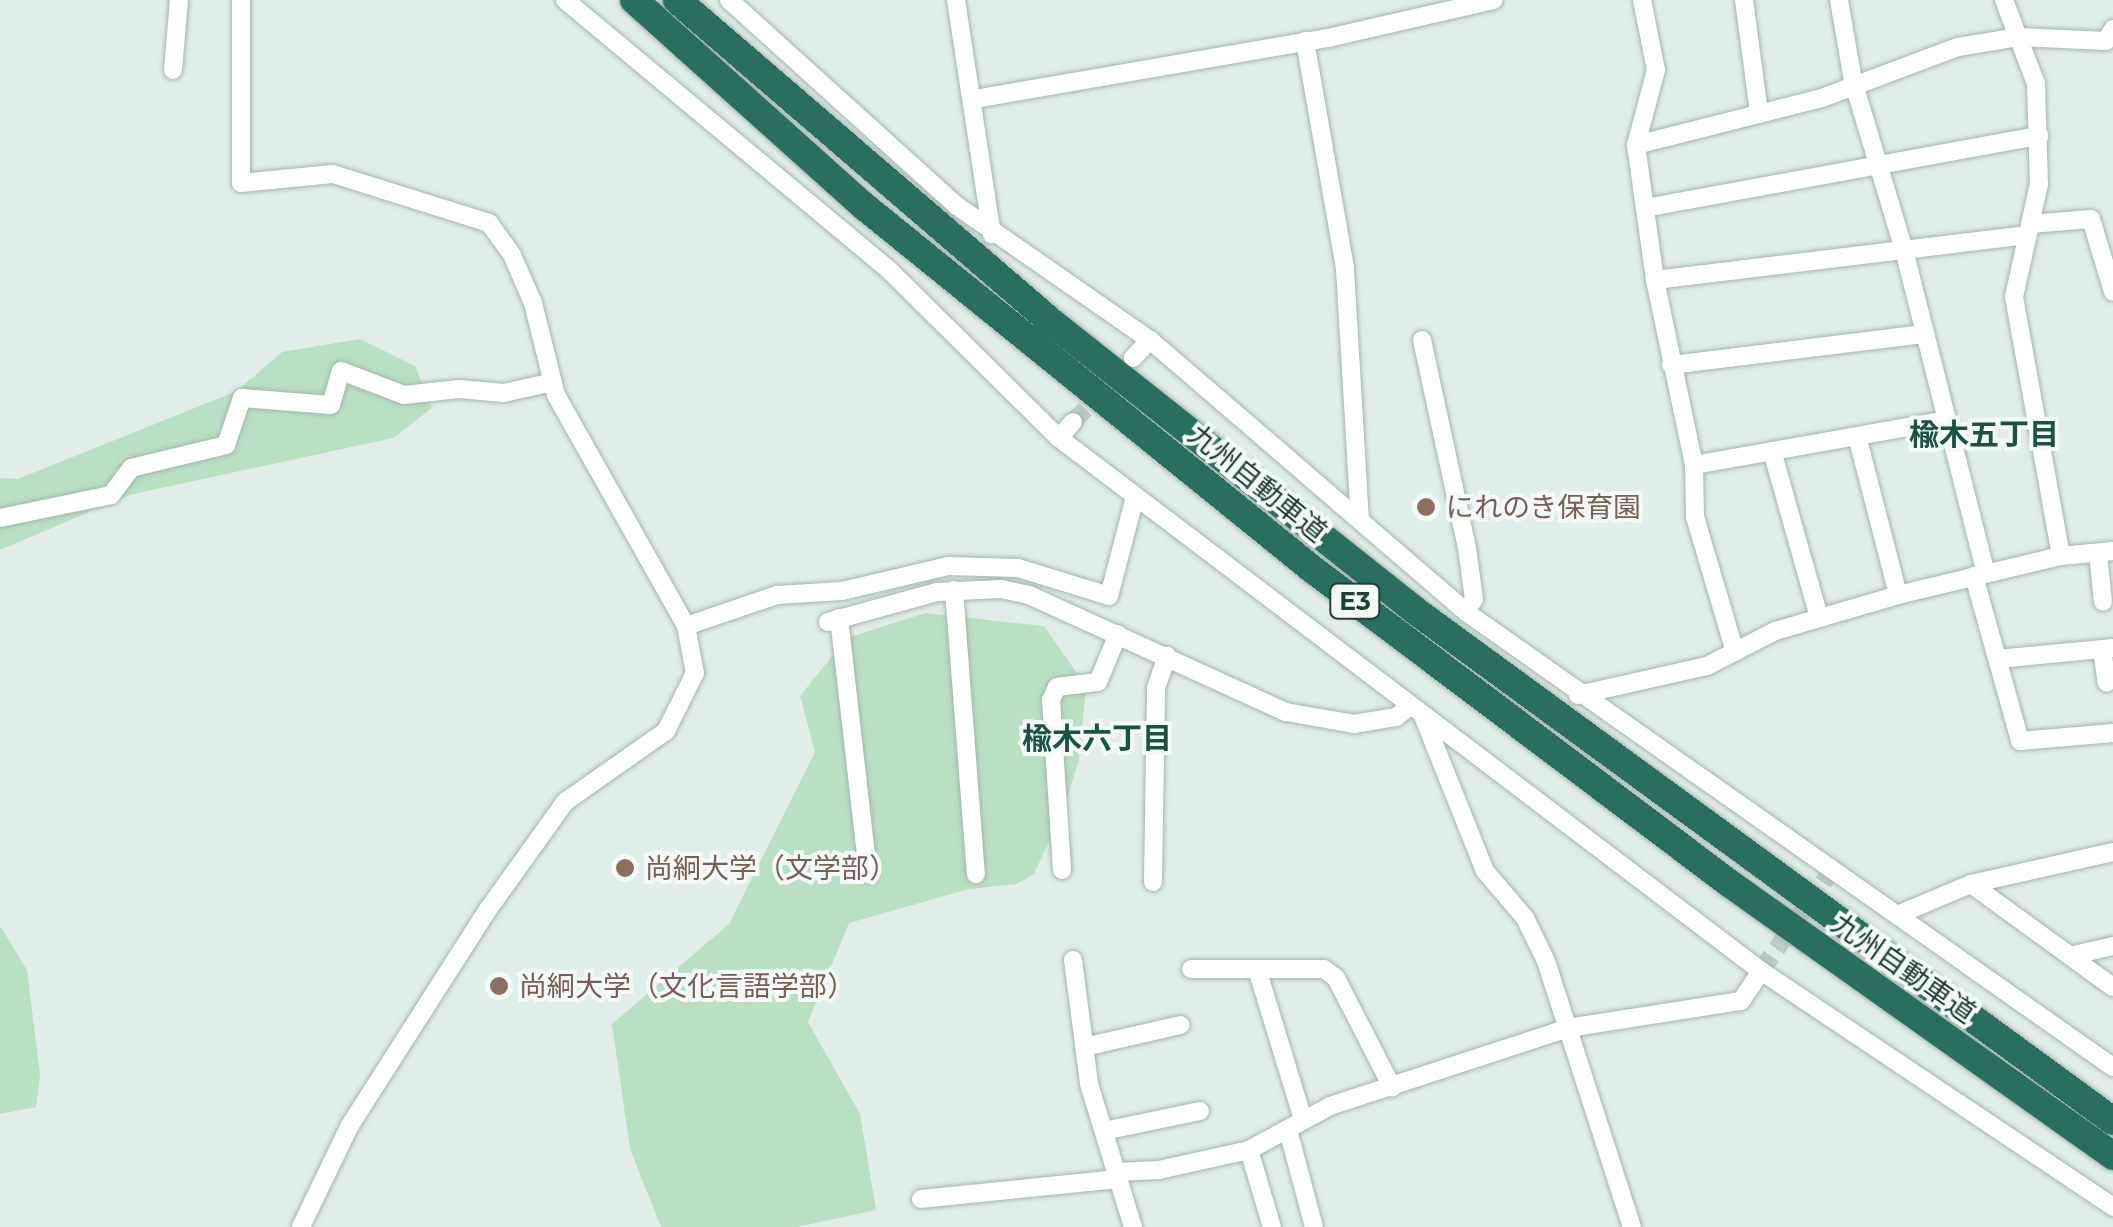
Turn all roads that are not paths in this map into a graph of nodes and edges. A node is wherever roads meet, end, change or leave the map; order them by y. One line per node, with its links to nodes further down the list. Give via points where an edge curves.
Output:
1 (178, 0): 16 (street)
2 (241, 0): 34 (street, via 241,183 334,174 489,223 533,303)
3 (565, 0): 38 (street, via 890,271)
4 (634, 0): 86 (highway, 九州自動車道 / E3, via 893,231 1312,569 1729,883)
5 (677, 0): 82 (highway, 九州自動車道 / E3, via 1055,325 1414,608)
6 (729, 0): 25 (street)
7 (956, 0): 18 (street)
8 (1494, 0): 15 (street)
9 (1642, 0): 21 (street, via 1656,70)
10 (1744, 0): 19 (street)
11 (1839, 0): 17 (street)
12 (2004, 0): 14 (street)
13 (2113, 29): 14 (street, via 2106,42)
14 (2020, 37): 17 (street, via 1958,48); 20 (street, via 2036,84)
15 (1306, 41): 18 (street); 43 (street, via 1345,268)
16 (173, 70)
17 (1852, 81): 19 (street, via 1822,98); 22 (street)
18 (974, 99): 25 (street)
19 (1760, 112): 21 (street)
20 (2039, 136): 22 (street); 24 (street, via 2039,184)
21 (1636, 145): 23 (street)
22 (1877, 171): 23 (street); 26 (street)
23 (1645, 208): 27 (street)
24 (2028, 230): 26 (street); 28 (street, via 2092,219); 45 (street, via 2014,297)
25 (992, 234): 30 (street)
26 (1904, 250): 27 (street); 29 (street)
27 (1655, 280): 33 (street)
28 (2113, 292)
29 (1925, 334): 33 (street); 35 (street)
30 (1150, 340): 32 (street); 43 (street)
31 (1422, 340): 50 (street, via 1467,548 1474,599)
32 (1134, 358)
33 (1670, 365): 40 (street)
34 (552, 382): 42 (street, via 504,393 404,394 341,371 330,405 242,398 226,444 131,468 111,494); 52 (street)
35 (1946, 420): 37 (street); 46 (street)
36 (1073, 422): 38 (street)
37 (1857, 436): 39 (street); 48 (street)
38 (1058, 438): 41 (street)
39 (1772, 451): 40 (street); 51 (street)
40 (1694, 464): 55 (street, via 1695,517)
41 (1135, 497): 52 (street, via 1109,596 1018,568 948,566 842,591 766,598); 60 (street)
42 (0, 518)
43 (1360, 520): 50 (street)
44 (2105, 552): 45 (street); 49 (street)
45 (2062, 556): 46 (street)
46 (1980, 574): 48 (street); 57 (street)
47 (954, 590): 53 (street, via 1030,595); 64 (street, via 834,620); 65 (street)
48 (1898, 595): 51 (street)
49 (2103, 602)
50 (1466, 612): 59 (street)
51 (1819, 618): 55 (street)
52 (686, 626): 90 (street, via 693,686 666,731 565,802 435,985 350,1125)
53 (1118, 634): 56 (street); 63 (street, via 1098,682 1057,687 1050,700)
54 (2108, 649): 57 (street); 58 (street)
55 (1735, 652): 59 (street, via 1663,679)
56 (1167, 656): 60 (street, via 1286,712 1384,721); 66 (street, via 1156,688)
57 (1998, 659): 61 (street, via 2020,741)
58 (2107, 683)
59 (1578, 696): 68 (street)
60 (1416, 711): 74 (street); 77 (street, via 1485,872 1525,918)
61 (2113, 733)
62 (2113, 852): 67 (street)
63 (1062, 870)
64 (868, 874)
65 (976, 874)
66 (1153, 882)
67 (1970, 884): 68 (street); 70 (street)
68 (1902, 912): 79 (street)
69 (2113, 946): 70 (street)
70 (2074, 955): 75 (street)
71 (1073, 960): 78 (street)
72 (1192, 969): 73 (street)
73 (1257, 969): 80 (street, via 1324,968 1336,978); 83 (street)
74 (1761, 971): 77 (street, via 1741,1001); 89 (street)
75 (2113, 987)
76 (1181, 1025): 78 (street)
77 (1568, 1028): 80 (street); 94 (street)
78 (1084, 1048): 84 (street)
79 (2113, 1067)
80 (1392, 1087): 83 (street)
81 (1200, 1110): 84 (street)
82 (2113, 1121)
83 (1296, 1125): 85 (street); 93 (street)
84 (1104, 1131): 87 (street)
85 (1248, 1150): 87 (street); 92 (street)
86 (2113, 1156)
87 (1118, 1176): 88 (street); 91 (street)
88 (921, 1199)
89 (2113, 1207)
90 (301, 1227)
91 (1134, 1227)
92 (1272, 1227)
93 (1314, 1227)
94 (1632, 1227)

